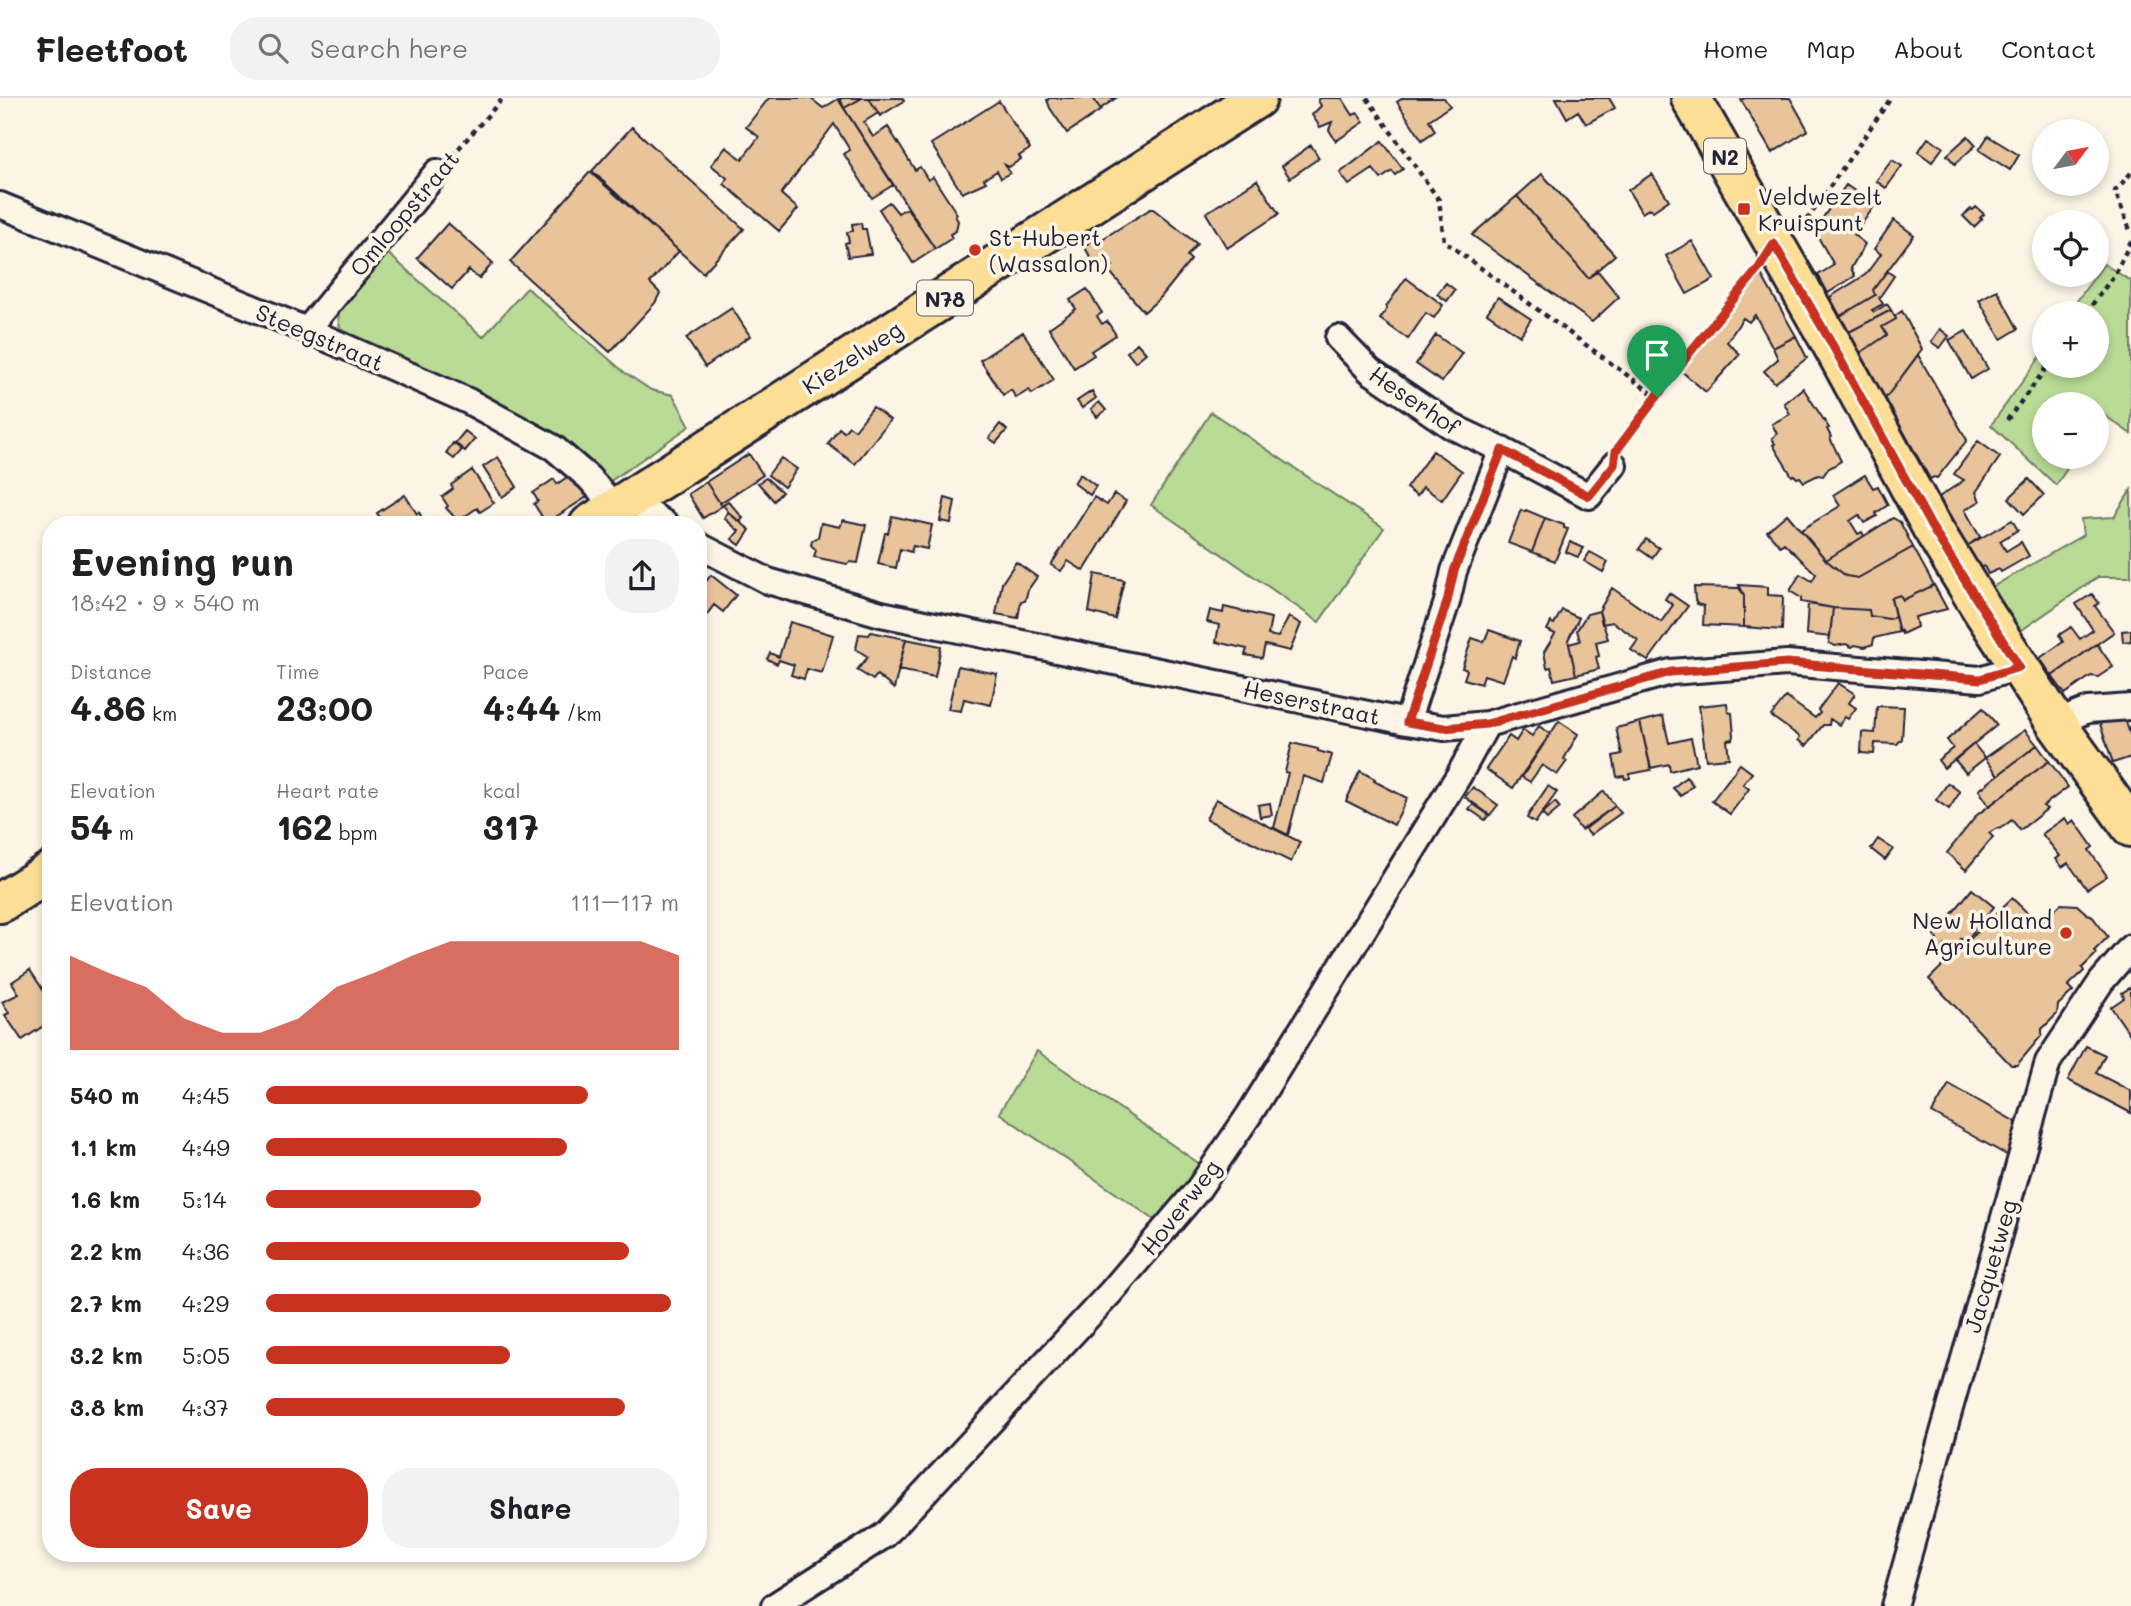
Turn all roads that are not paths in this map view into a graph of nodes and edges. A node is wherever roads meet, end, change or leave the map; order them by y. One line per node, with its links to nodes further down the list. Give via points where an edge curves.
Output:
1 (1257, 98): 9 (main road, Kiezelweg / N78)
2 (1691, 98): 12 (main road, N2, via 1931,526)
3 (437, 172): 5 (street, Omloopstraat)
4 (0, 205): 5 (street, Steegstraat)
5 (307, 330): 9 (street, Steegstraat, via 468,401 554,448 589,478)
6 (1338, 338): 7 (street, Heserhof, via 1370,371 1451,426)
7 (1502, 450): 8 (street, Heserhof, via 1589,496); 14 (street, via 1454,571)
8 (1614, 465)
9 (613, 510): 10 (street)
10 (635, 516)
11 (707, 550): 14 (street, Heserstraat, via 768,581 881,614)
12 (2019, 667): 15 (main road, N2); 16 (street, Heserstraat, via 1980,679 1787,663 1671,672)
13 (2131, 707): 15 (street, via 2088,710)
14 (1407, 722): 16 (street, Heserstraat, via 1444,728)
15 (2056, 723): 17 (main road, N2)
16 (1487, 724): 21 (street, Hoverweg, via 1264,1091 1197,1191 1111,1292 886,1535)
17 (2131, 827)
18 (42, 877): 19 (main road)
19 (0, 904)
20 (2131, 947): 22 (street, Jacquetweg, via 2101,982 2048,1062)
21 (774, 1606)
22 (1894, 1606)

